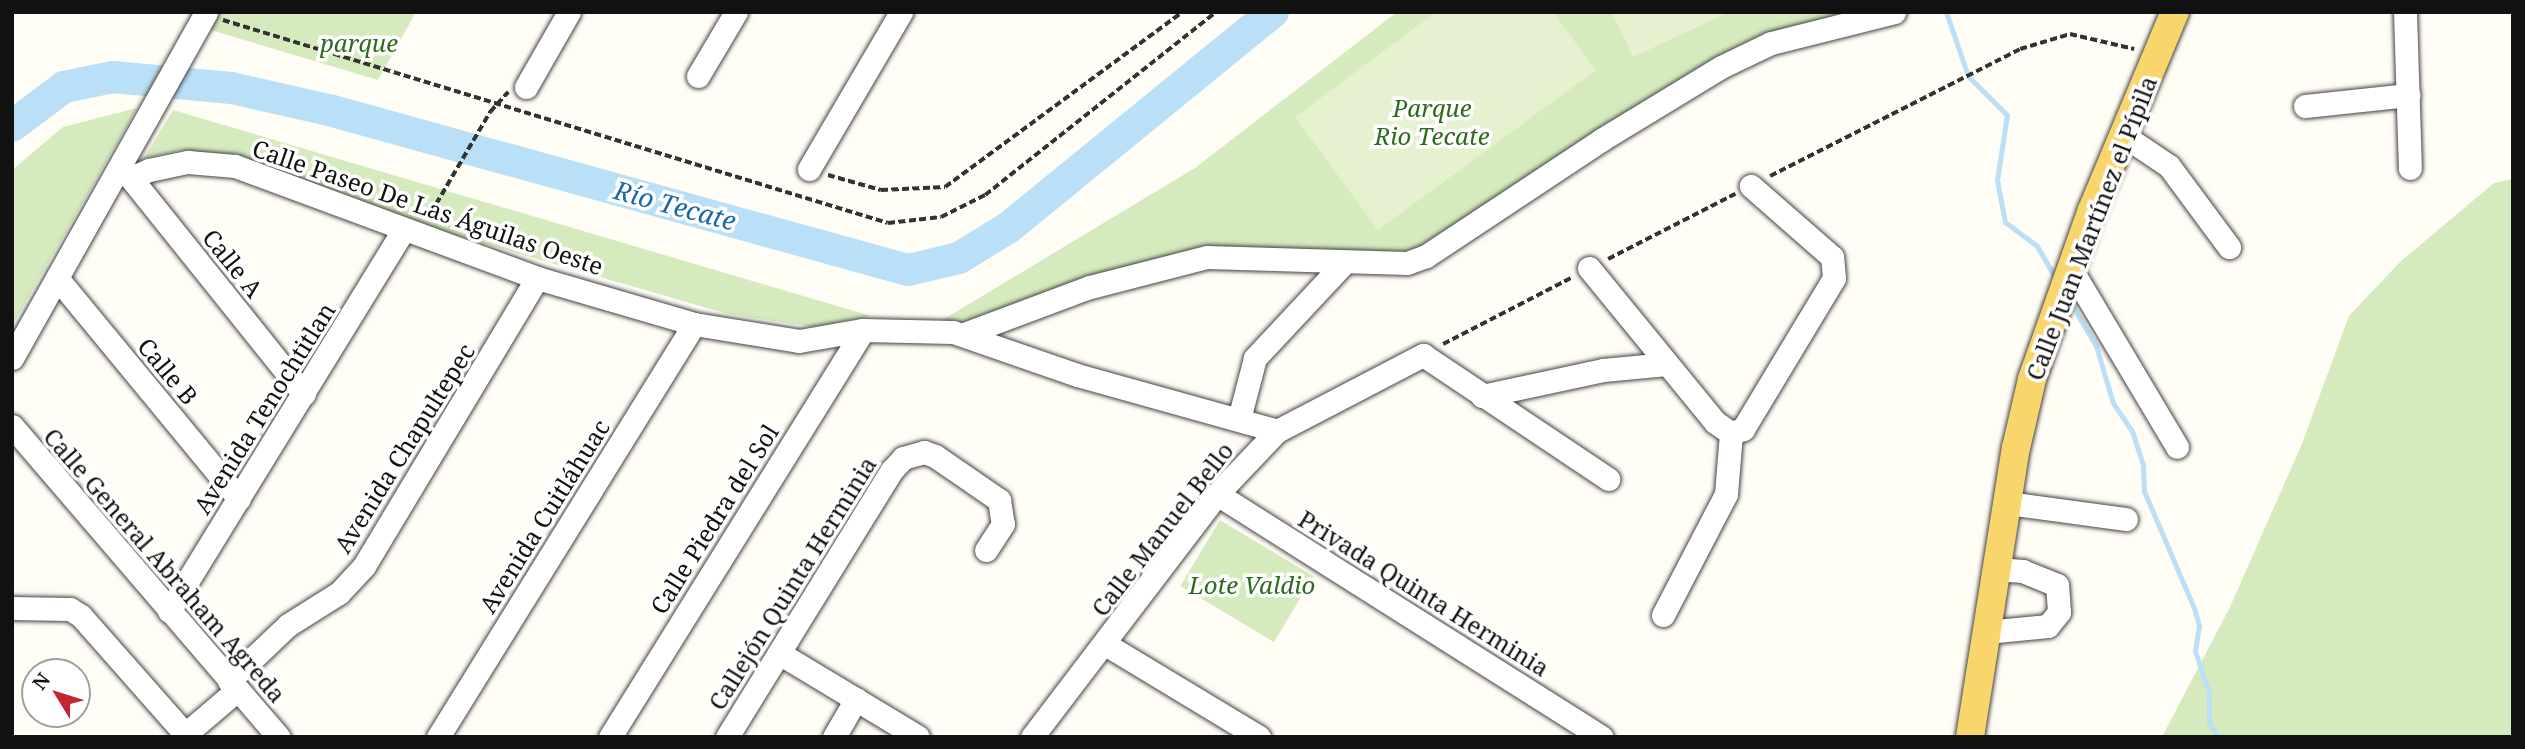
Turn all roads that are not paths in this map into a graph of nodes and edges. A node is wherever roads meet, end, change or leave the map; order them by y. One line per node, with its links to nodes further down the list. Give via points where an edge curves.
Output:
1 (569, 12): 9 (street)
2 (736, 12): 8 (street)
3 (901, 12): 14 (street)
4 (1894, 12): 19 (street, via 1771,43 1721,67 1426,256 1407,263)
5 (2404, 12): 10 (street)
6 (2179, 15): 12 (main road, Calle Juan Martínez el Pípila, via 2156,54)
7 (209, 17): 15 (street, via 154,110)
8 (698, 76)
9 (526, 86)
10 (2407, 95): 11 (street); 13 (street)
11 (2305, 106)
12 (2123, 135): 18 (street, via 2169,166); 21 (main road, Calle Juan Martínez el Pípila)
13 (2410, 168)
14 (809, 169)
15 (126, 172): 17 (street, Calle Paseo De Las Águilas Oeste, via 188,163 235,166); 22 (street); 29 (street, Calle A)
16 (1751, 186): 34 (street, via 1832,257 1834,278 1743,429)
17 (403, 231): 23 (street, Calle Paseo De Las Águilas Oeste); 29 (street, Avenida Tenochtitlan)
18 (2229, 247)
19 (1344, 263): 26 (street, via 1207,257 1090,287); 31 (street, via 1255,358)
20 (1589, 268): 28 (street)
21 (2071, 269): 35 (street); 39 (main road, Calle Juan Martínez el Pípila, via 2032,379)
22 (57, 278): 27 (street); 38 (street, Calle B)
23 (537, 278): 24 (street, Calle Paseo De Las Águilas Oeste); 49 (street, Avenida Chapultepec, via 364,566 339,593 280,632)
24 (694, 324): 25 (street, Calle Paseo De Las Águilas Oeste, via 799,341); 54 (street, Avenida Cuitláhuac)
25 (863, 330): 26 (street, Calle Paseo De Las Águilas Oeste); 55 (street, Calle Piedra del Sol)
26 (964, 334): 31 (street, Calle Paseo De Las Águilas Oeste, via 1077,375)
27 (12, 358)
28 (1667, 364): 30 (street, via 1604,370); 34 (street, via 1715,422)
29 (304, 394): 38 (street, Avenida Tenochtitlan)
30 (1482, 396): 33 (street, Calle Manuel Bello, via 1423,355); 36 (street)
31 (1239, 419): 33 (street, Calle Paseo De Las Águilas Oeste)
32 (12, 426): 44 (street, Calle General Abraham Agreda)
33 (1277, 431): 37 (street, Calle Manuel Bello)
34 (1731, 433): 45 (street, via 1726,494)
35 (2177, 447)
36 (1608, 480)
37 (1217, 494): 47 (street, Calle Manuel Bello); 60 (street, Privada Quinta Herminia)
38 (239, 499): 44 (street, Avenida Tenochtitlan)
39 (2007, 503): 40 (street); 42 (main road, Calle Juan Martínez el Pípila)
40 (2126, 519)
41 (986, 550): 48 (street, Callejón Quinta Herminia, via 1003,524 999,500 935,456 924,452 904,458 892,470)
42 (1995, 569): 46 (main road, Calle Juan Martínez el Pípila); 46 (street, via 2023,571 2057,585 2059,612 2048,626)
43 (12, 608): 51 (street, via 70,609 81,616)
44 (169, 611): 49 (street, Calle General Abraham Agreda)
45 (1663, 615)
46 (1986, 632): 61 (main road, Calle Juan Martínez el Pípila)
47 (1105, 644): 58 (street, Calle Manuel Bello); 59 (street)
48 (779, 653): 50 (street); 52 (street, Callejón Quinta Herminia)
49 (233, 685): 51 (street, Avenida Chapultepec); 53 (street, Calle General Abraham Agreda)
50 (856, 699): 56 (street); 57 (street)
51 (183, 735)
52 (733, 735)
53 (279, 737)
54 (438, 737)
55 (610, 737)
56 (834, 737)
57 (918, 737)
58 (1032, 737)
59 (1258, 737)
60 (1602, 737)
61 (1970, 737)

